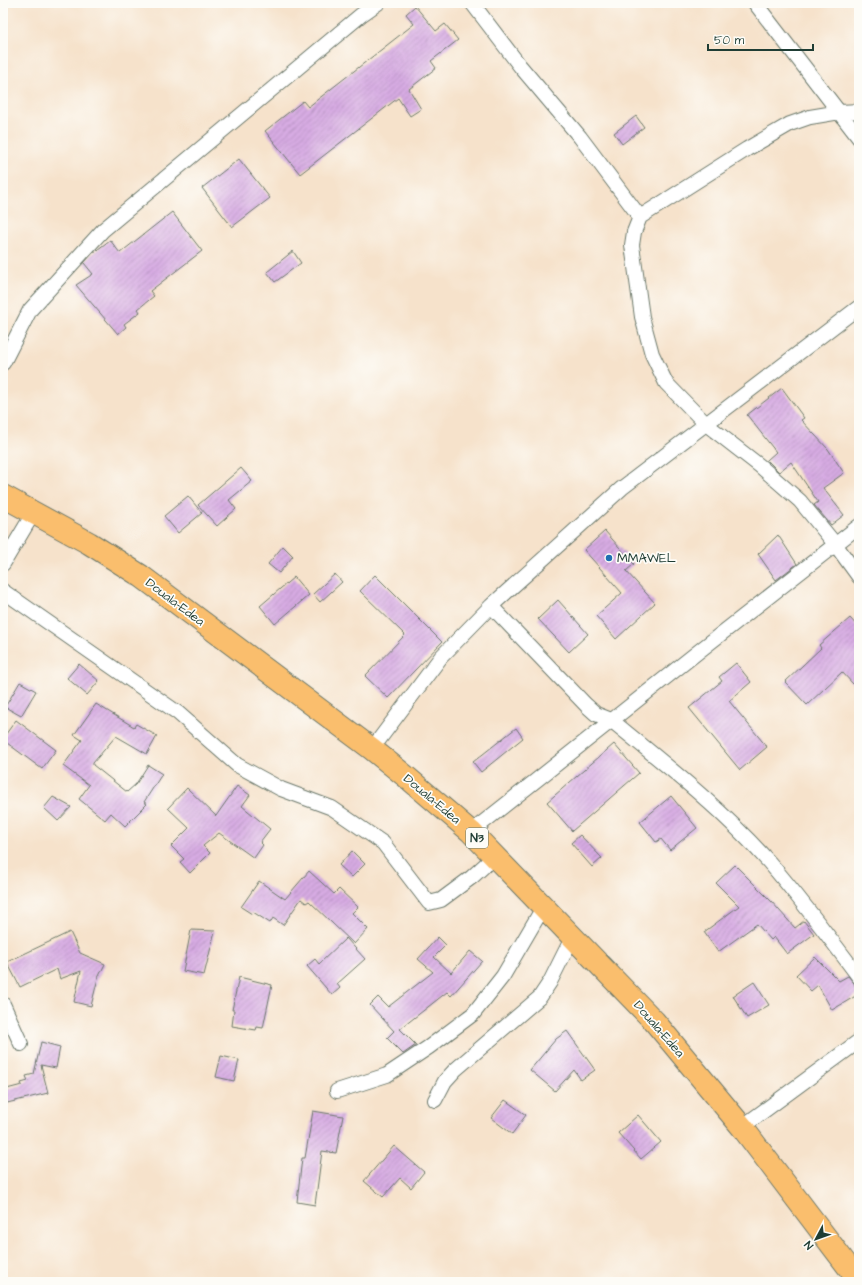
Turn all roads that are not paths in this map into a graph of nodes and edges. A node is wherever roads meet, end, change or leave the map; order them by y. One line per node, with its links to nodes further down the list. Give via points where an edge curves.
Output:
1 (378, 3): 9 (street, via 103,230 30,310)
2 (472, 3): 7 (street, via 520,66 580,137)
3 (755, 3): 5 (street)
4 (859, 111): 5 (street)
5 (840, 112): 6 (street); 7 (street, via 810,117 790,124)
6 (859, 138)
7 (640, 217): 10 (street, via 632,244 642,317 652,354 666,383)
8 (859, 307): 10 (street)
9 (3, 363)
10 (706, 424): 14 (street, via 800,501); 18 (street, via 622,488)
11 (3, 496): 12 (highway, Douala-Edea / N3)
12 (34, 512): 15 (street); 20 (highway, Douala-Edea / N3, via 141,576)
13 (859, 526): 14 (street)
14 (835, 544): 16 (street); 19 (street)
15 (3, 564)
16 (859, 577)
17 (3, 591): 22 (street, via 178,713 236,765 281,789 332,808 383,843 429,903 442,900)
18 (491, 606): 19 (street, via 586,705 596,714); 20 (street, via 441,657)
19 (611, 720): 21 (street); 25 (street, via 724,816 768,862 812,914)
20 (372, 749): 21 (highway, Douala-Edea / N3)
21 (471, 832): 22 (highway, Douala-Edea / N3)
22 (495, 856): 23 (highway, Douala-Edea / N3)
23 (544, 906): 24 (highway, Douala-Edea / N3); 29 (street, via 503,976 473,1014 387,1075)
24 (573, 936): 30 (street, via 540,997 455,1070 445,1081); 31 (highway, Douala-Edea / N3, via 654,1021)
25 (859, 977)
26 (3, 1004): 28 (street)
27 (859, 1041): 31 (street)
28 (21, 1044)
29 (337, 1091)
30 (435, 1100)
31 (742, 1127): 32 (highway, Douala-Edea / N3)
32 (859, 1281)

